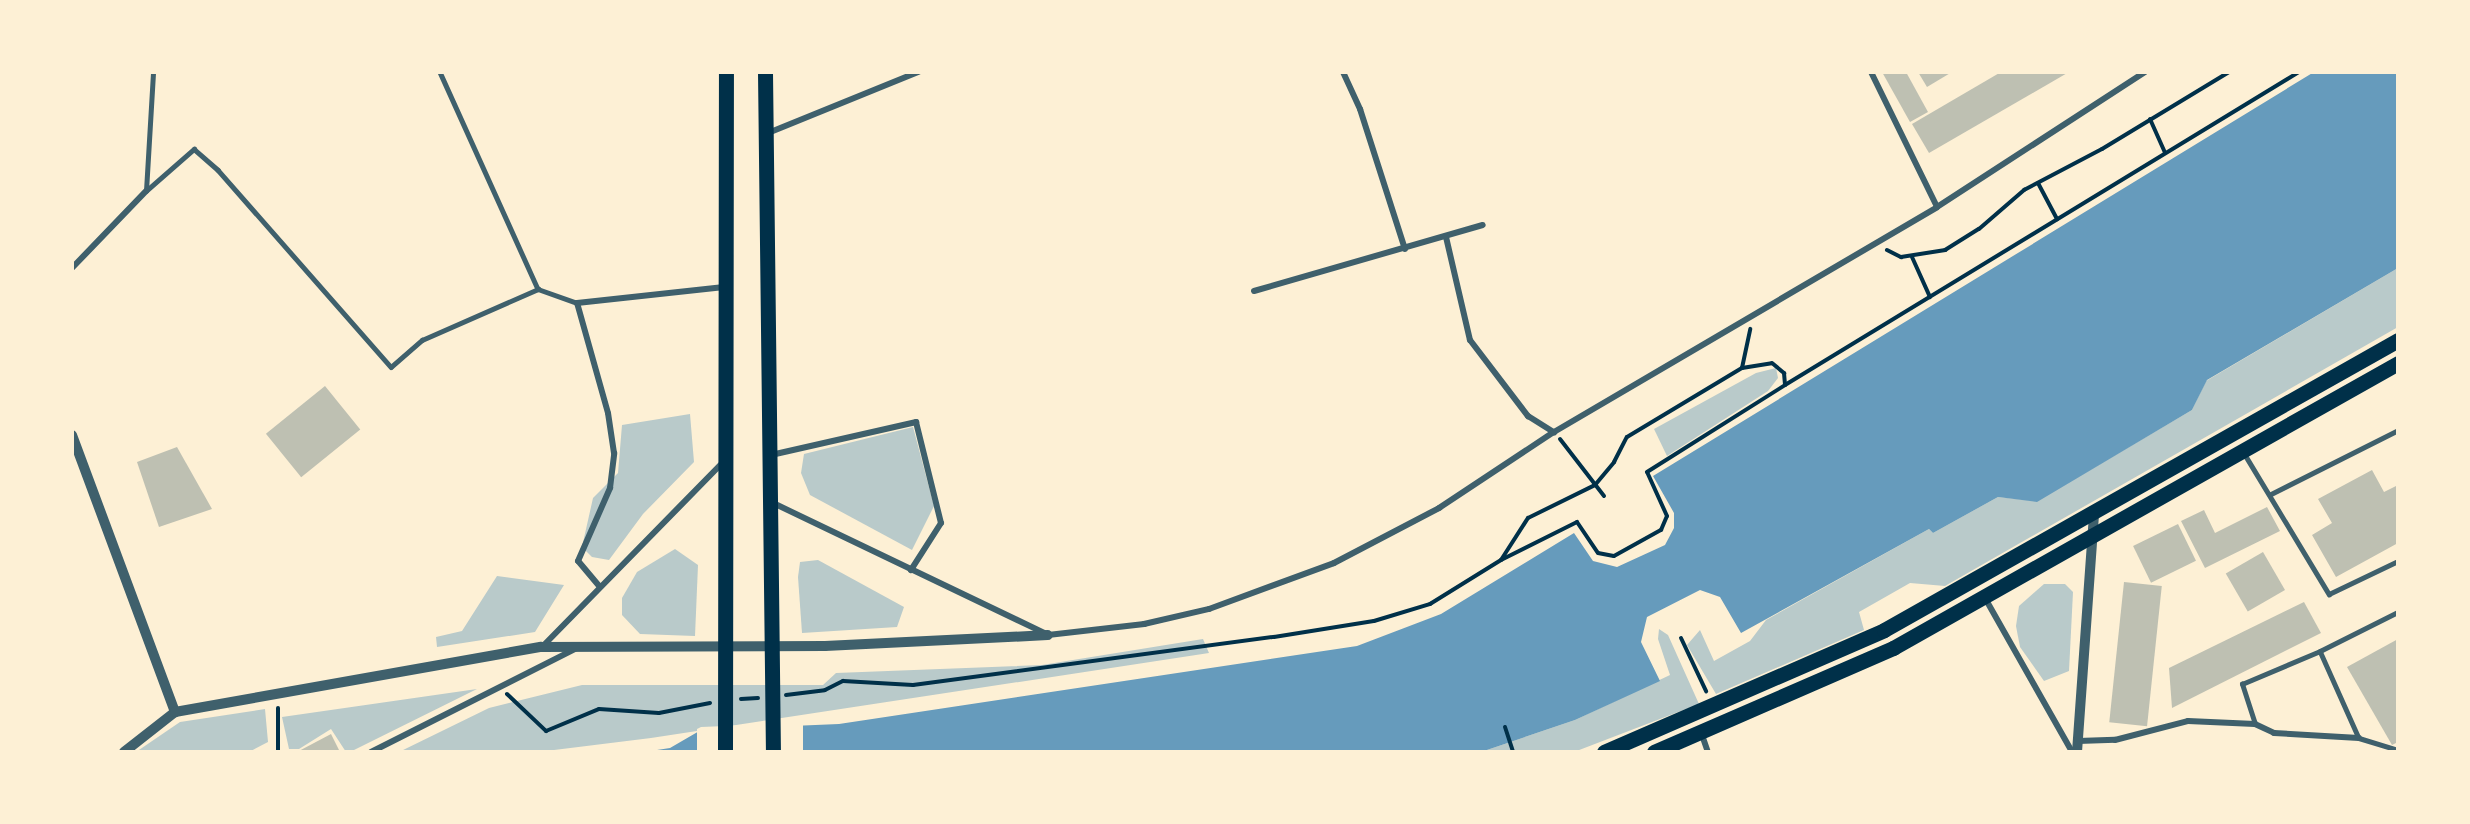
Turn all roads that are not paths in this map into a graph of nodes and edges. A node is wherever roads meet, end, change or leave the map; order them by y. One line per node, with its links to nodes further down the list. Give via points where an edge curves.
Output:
1 (153, 72): 10 (lane)
2 (440, 72): 17 (lane)
3 (726, 72): 16 (main road)
4 (765, 72): 9 (main road)
5 (918, 72): 9 (street)
6 (1343, 72): 14 (street, via 1360,109)
7 (1871, 72): 11 (street)
8 (2145, 72): 11 (street)
9 (764, 134): 26 (main road)
10 (146, 191): 15 (street); 17 (lane, via 194,149 218,170 391,367 422,340)
11 (1937, 207): 23 (street)
12 (1483, 225): 13 (street)
13 (1446, 237): 14 (street); 23 (street, via 1470,340 1528,416)
14 (1405, 249): 18 (street)
15 (72, 268)
16 (724, 288): 19 (street); 27 (main road)
17 (538, 289): 19 (lane)
18 (1254, 291)
19 (577, 303): 34 (street, via 608,414 614,453 610,488 578,561)
20 (2398, 340): 30 (main road)
21 (2398, 363): 25 (main road)
22 (2398, 430): 28 (lane)
23 (1554, 432): 37 (street, via 1439,508 1334,563 1275,588 1144,624)
24 (72, 435): 41 (street)
25 (2243, 451): 28 (lane); 31 (main road)
26 (770, 455): 29 (main road); 33 (street, via 916,422 941,523)
27 (724, 460): 34 (street); 49 (main road)
28 (2271, 494): 32 (lane, via 2329,594)
29 (771, 502): 33 (street); 50 (main road)
30 (2094, 513): 31 (street); 51 (main road, via 1846,650)
31 (2093, 536): 35 (main road); 45 (street)
32 (2398, 561)
33 (911, 570): 37 (street)
34 (600, 587): 39 (street)
35 (1985, 598): 43 (main road, via 1855,667); 54 (street)
36 (2398, 612): 40 (lane)
37 (1048, 635): 38 (street, via 825,646)
38 (582, 645): 39 (street); 48 (street)
39 (542, 647): 41 (street)
40 (2320, 651): 42 (lane, via 2242,684); 44 (lane)
41 (175, 711): 47 (street)
42 (2255, 724): 44 (street, via 2274,734); 45 (street, via 2188,721)
43 (1701, 732): 52 (main road); 53 (street)
44 (2359, 738): 46 (lane)
45 (2078, 747)
46 (2398, 750)
47 (124, 752)
48 (371, 752)
49 (725, 752)
50 (773, 752)
51 (1604, 752)
52 (1654, 752)
53 (1708, 752)
54 (2072, 752)

